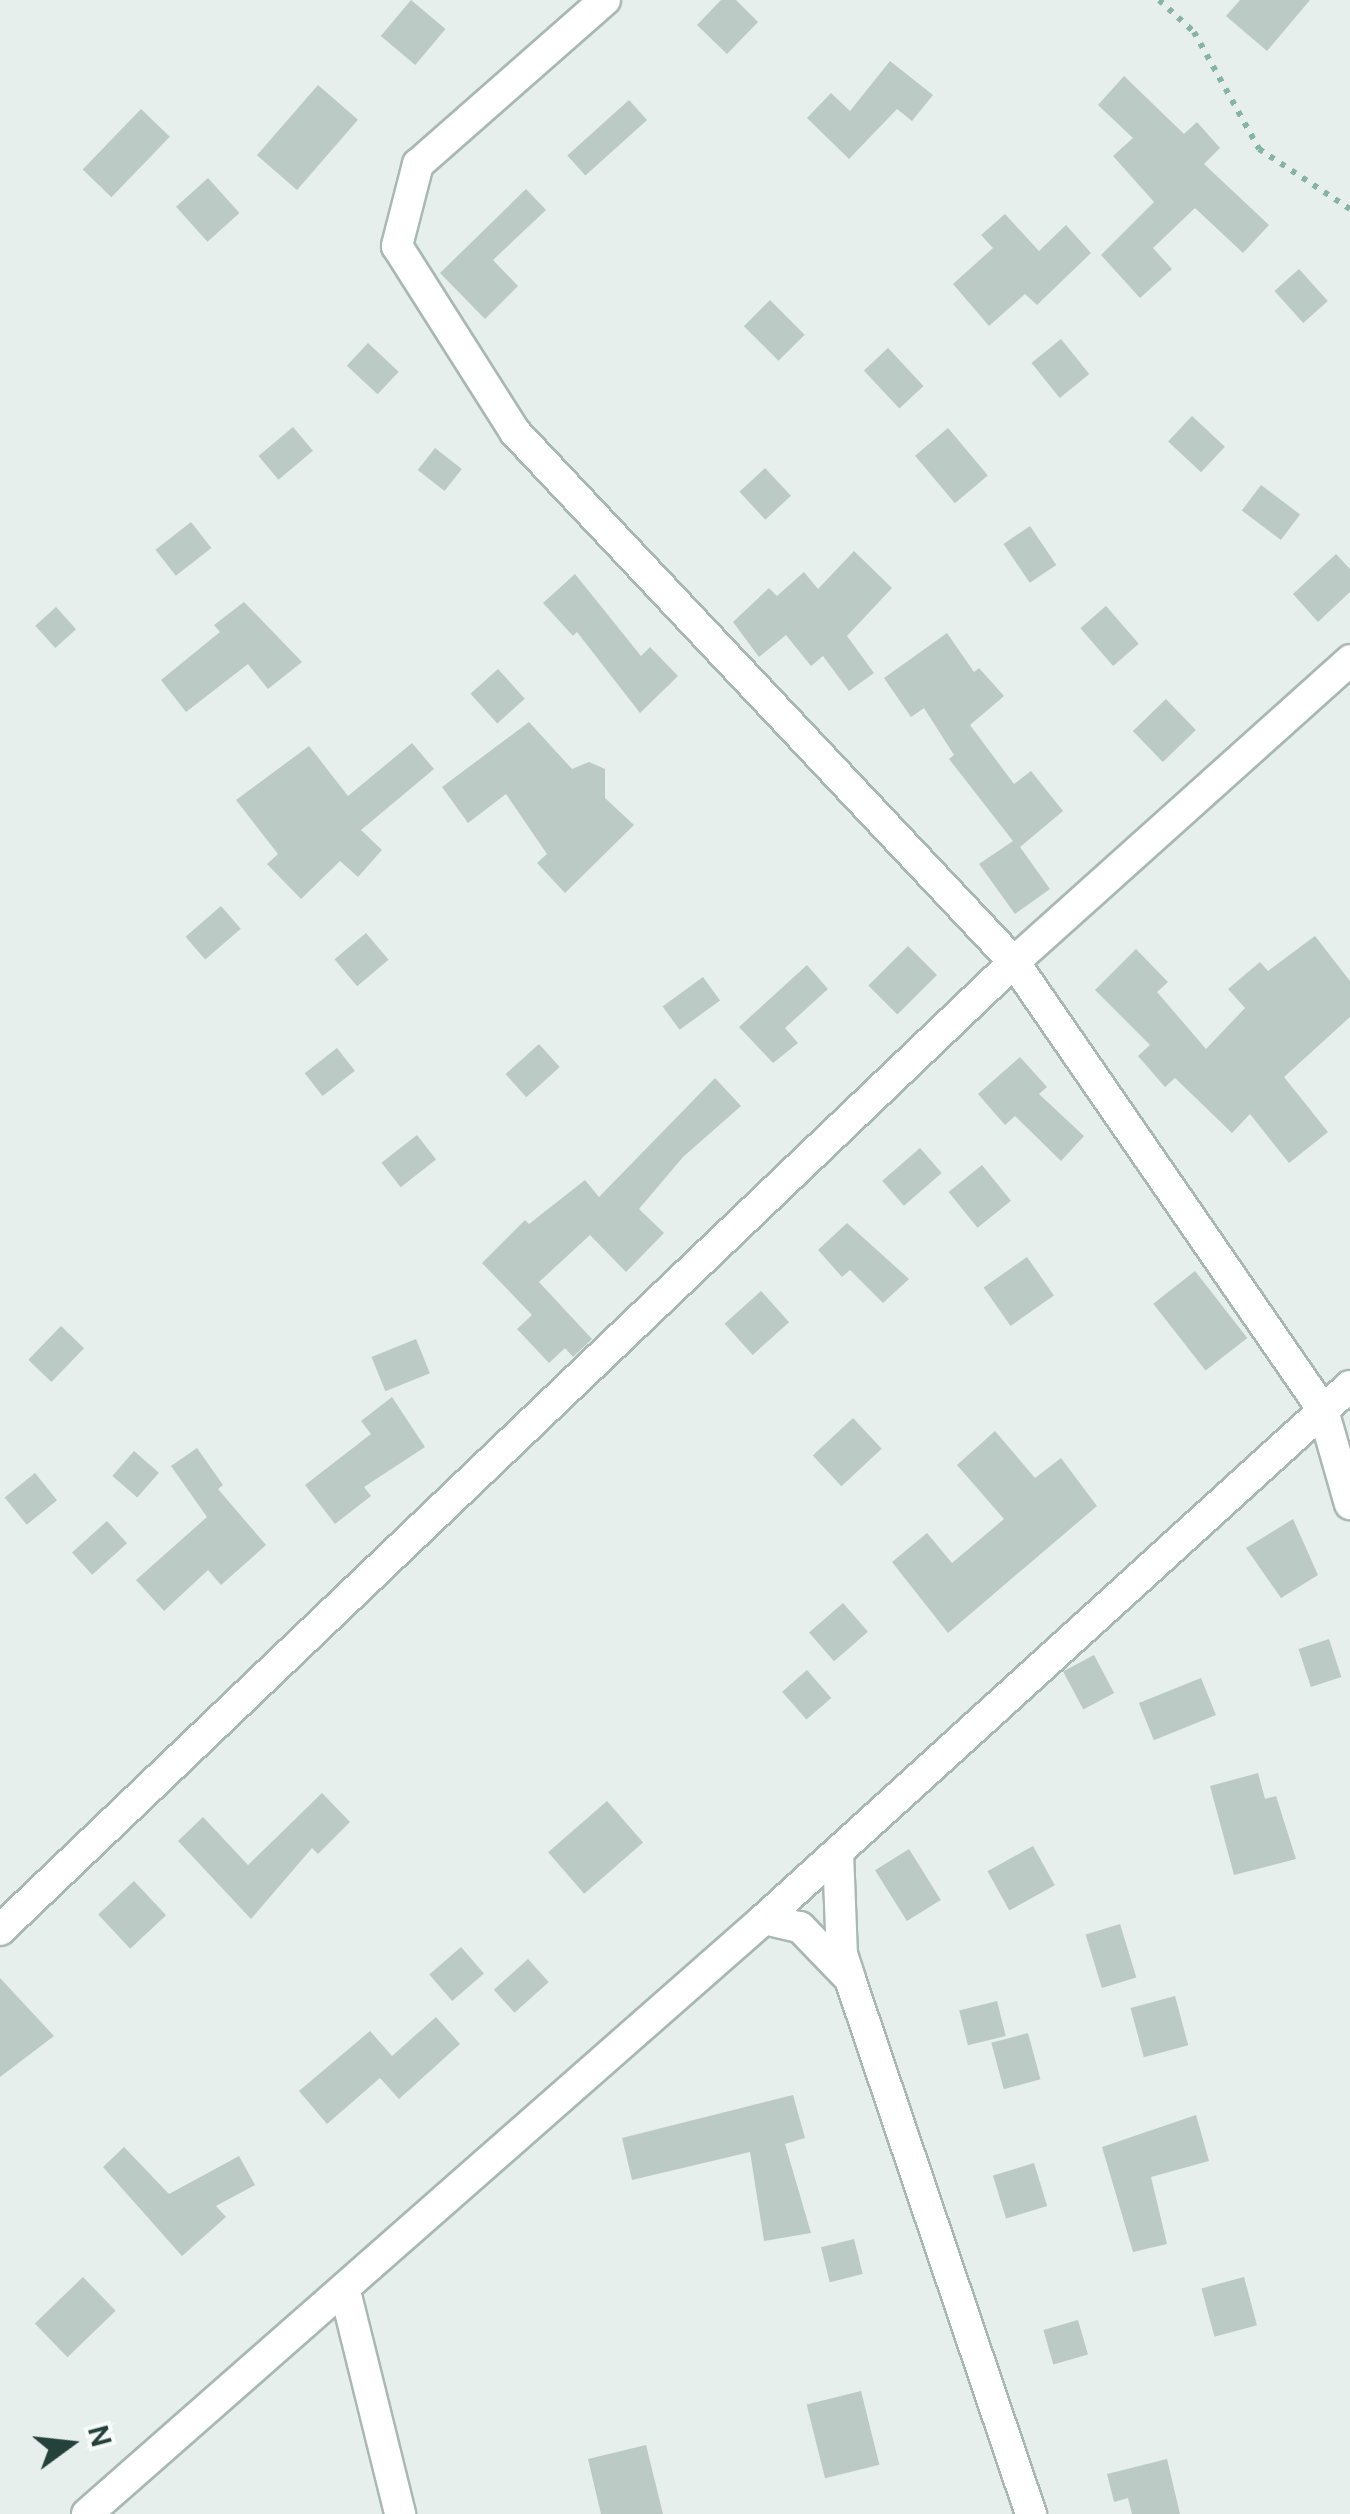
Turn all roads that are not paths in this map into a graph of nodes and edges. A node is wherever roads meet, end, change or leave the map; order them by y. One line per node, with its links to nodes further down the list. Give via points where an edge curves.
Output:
1 (605, 0): 3 (street, via 418,164 397,246 515,432)
2 (1350, 660): 3 (street)
3 (1014, 962): 5 (street); 9 (street)
4 (1350, 1386): 5 (street)
5 (1323, 1410): 6 (street); 7 (street)
6 (1350, 1504)
7 (838, 1852): 8 (street); 10 (street, via 842,1954)
8 (764, 1918): 10 (street, via 800,1927); 11 (street)
9 (0, 1930)
10 (850, 1980): 14 (street)
11 (345, 2291): 12 (street); 13 (street)
12 (88, 2514)
13 (400, 2514)
14 (1031, 2514)

